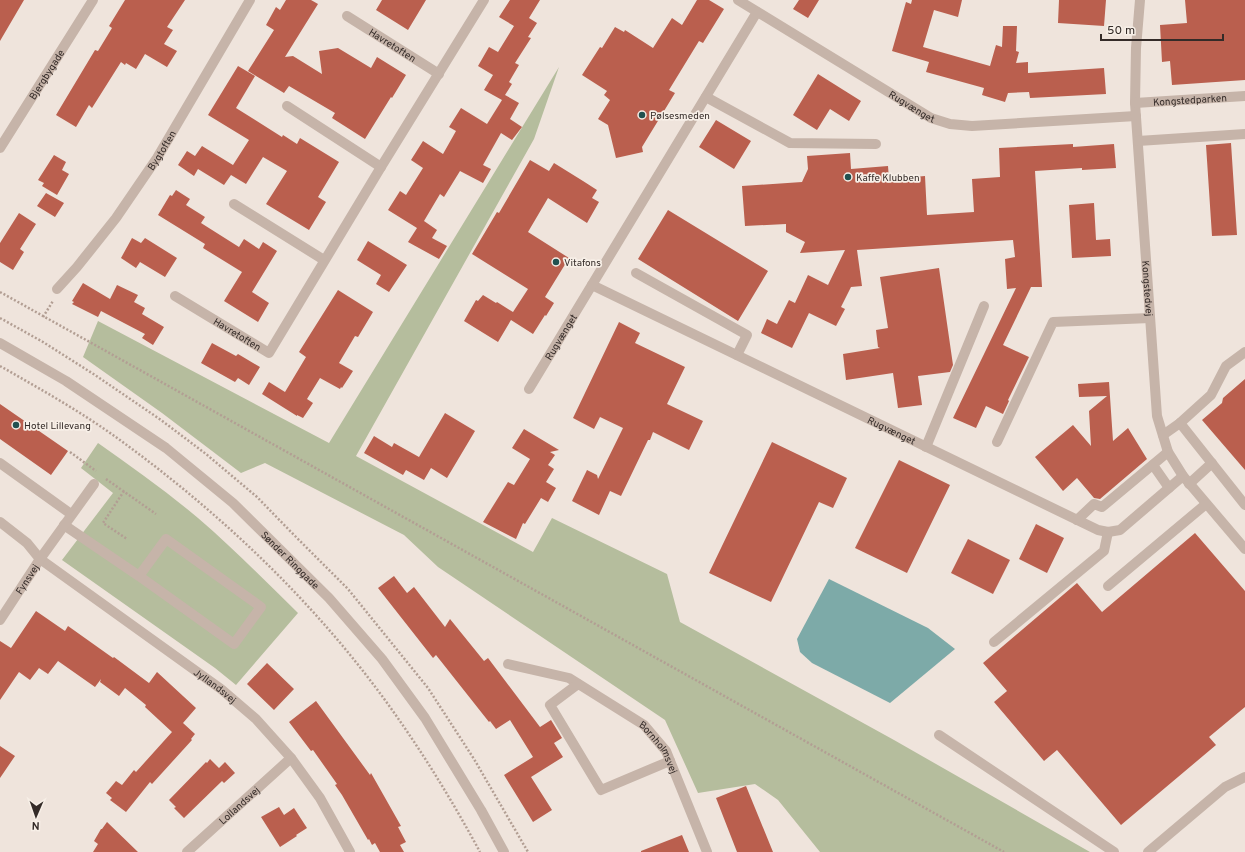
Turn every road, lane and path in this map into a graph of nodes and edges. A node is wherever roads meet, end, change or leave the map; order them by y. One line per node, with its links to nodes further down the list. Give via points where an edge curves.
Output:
1 (93, 0): 17 (street, Bjergbygade)
2 (250, 0): 23 (street, Bygtoften, via 157,158 116,218)
3 (484, 0): 8 (street, Havretoften)
4 (738, 0): 6 (street, Rugvænget)
5 (1140, 0): 11 (street, Kongstedvej)
6 (757, 12): 10 (street, Rugvænget); 13 (street, Rugvænget, via 931,118 950,124 972,126)
7 (347, 16): 8 (street, Havretoften)
8 (439, 74): 18 (street, Havretoften)
9 (1245, 96): 11 (street, Kongstedparken)
10 (706, 97): 16 (street, via 790,143); 22 (street, Rugvænget)
11 (1135, 103): 13 (street, Kongstedvej)
12 (288, 106): 18 (street)
13 (1136, 116): 15 (street, Kongstedvej)
14 (1245, 134): 15 (street)
15 (1138, 141): 28 (street, Kongstedvej)
16 (876, 144)
17 (0, 148)
18 (381, 166): 20 (street, Havretoften)
19 (234, 204): 20 (street)
20 (324, 260): 25 (street, Havretoften, via 269,353)
21 (636, 272): 31 (street, via 747,335)
22 (592, 285): 31 (street, Rugvænget); 33 (street, Rugvænget)
23 (57, 289): 27 (path, via 56,296)
24 (0, 292): 27 (path)
25 (175, 296)
26 (984, 306): 37 (street)
27 (43, 317): 73 (path)
28 (1150, 318): 35 (street, Kongstedvej, via 1157,416); 36 (street, via 1053,322)
29 (0, 343): 71 (street, Sønder Ringgade, via 66,381 166,448 233,503 329,598 382,659 425,718)
30 (1245, 352): 34 (street, via 1226,366 1211,395)
31 (737, 355): 37 (street, Rugvænget)
32 (0, 366): 70 (path, via 123,442 228,527 296,594 360,667 390,707 433,771)
33 (529, 389)
34 (1180, 423): 35 (street); 41 (street)
35 (1163, 435): 39 (street, Kongstedvej)
36 (997, 442)
37 (926, 447): 51 (street, Rugvænget)
38 (70, 452): 46 (path)
39 (1168, 452): 42 (street); 43 (street, Kongstedvej)
40 (0, 463): 49 (street)
41 (1212, 463): 43 (street); 48 (street)
42 (1153, 465): 45 (street); 51 (street, via 1102,507 1094,504)
43 (1186, 480): 45 (street); 47 (street, Kongstedvej)
44 (94, 484): 49 (street, Fynsvej)
45 (1169, 488): 54 (street, via 1120,530)
46 (124, 491): 50 (path); 55 (path, via 103,523)
47 (1206, 504): 56 (street, Kongstedvej); 59 (street)
48 (1245, 505)
49 (72, 514): 53 (street, Fynsvej)
50 (156, 514)
51 (1077, 520): 54 (street, Rugvænget)
52 (0, 522): 57 (street, Jyllandsvej, via 27,543)
53 (64, 525): 57 (street, Fynsvej); 58 (street)
54 (1108, 532): 61 (street, via 1104,552)
55 (127, 539)
56 (1245, 549)
57 (40, 559): 60 (street, Fynsvej); 65 (street, Jyllandsvej, via 221,689 256,719)
58 (139, 576): 58 (street, via 234,644 261,607 166,538)
59 (1108, 586)
60 (0, 620)
61 (994, 642)
62 (508, 664): 63 (street, Bornholmsvej, via 569,678)
63 (578, 684): 66 (street, Bornholmsvej, via 644,725 666,751); 66 (street, via 550,705 601,790)
64 (939, 735): 74 (street)
65 (291, 758): 68 (street, Lollandsvej); 69 (street, Jyllandsvej, via 320,798)
66 (670, 761): 72 (street, Bornholmsvej)
67 (1245, 777): 75 (street, via 1225,787)
68 (187, 852)
69 (350, 852)
70 (480, 852)
71 (504, 852)
72 (707, 852)
73 (1004, 852)
74 (1114, 852)
75 (1148, 852)

